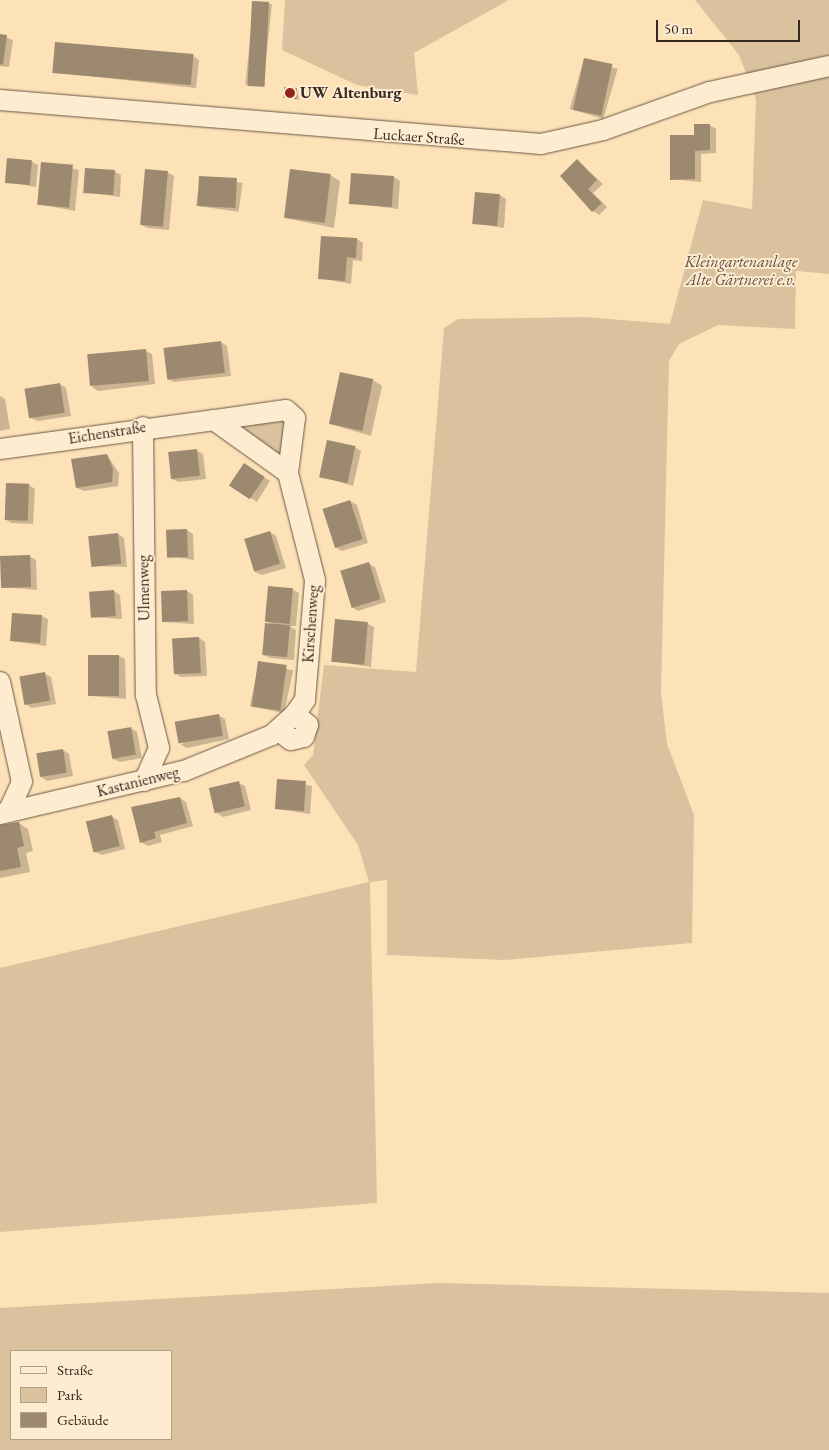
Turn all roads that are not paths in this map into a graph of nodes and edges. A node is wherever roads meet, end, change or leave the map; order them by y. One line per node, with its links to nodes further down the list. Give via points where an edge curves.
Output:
1 (829, 66): 2 (street, Luckaer Straße, via 710,92 603,130 541,144)
2 (0, 100)
3 (214, 420): 4 (street, Eichenstraße); 6 (street); 6 (street, Kirschenweg, via 286,410 295,418)
4 (143, 427): 5 (street, Eichenstraße); 9 (street, Ulmenweg, via 146,695)
5 (0, 450)
6 (288, 473): 8 (street, Kirschenweg, via 315,580 305,700)
7 (0, 682): 12 (street)
8 (275, 732): 10 (street, Kastanienweg)
9 (159, 748): 10 (street); 11 (street)
10 (184, 771): 11 (street, Kastanienweg)
11 (144, 781): 13 (street, Kastanienweg)
12 (22, 782): 13 (street); 14 (street)
13 (48, 803): 14 (street, Kastanienweg)
14 (4, 813)

